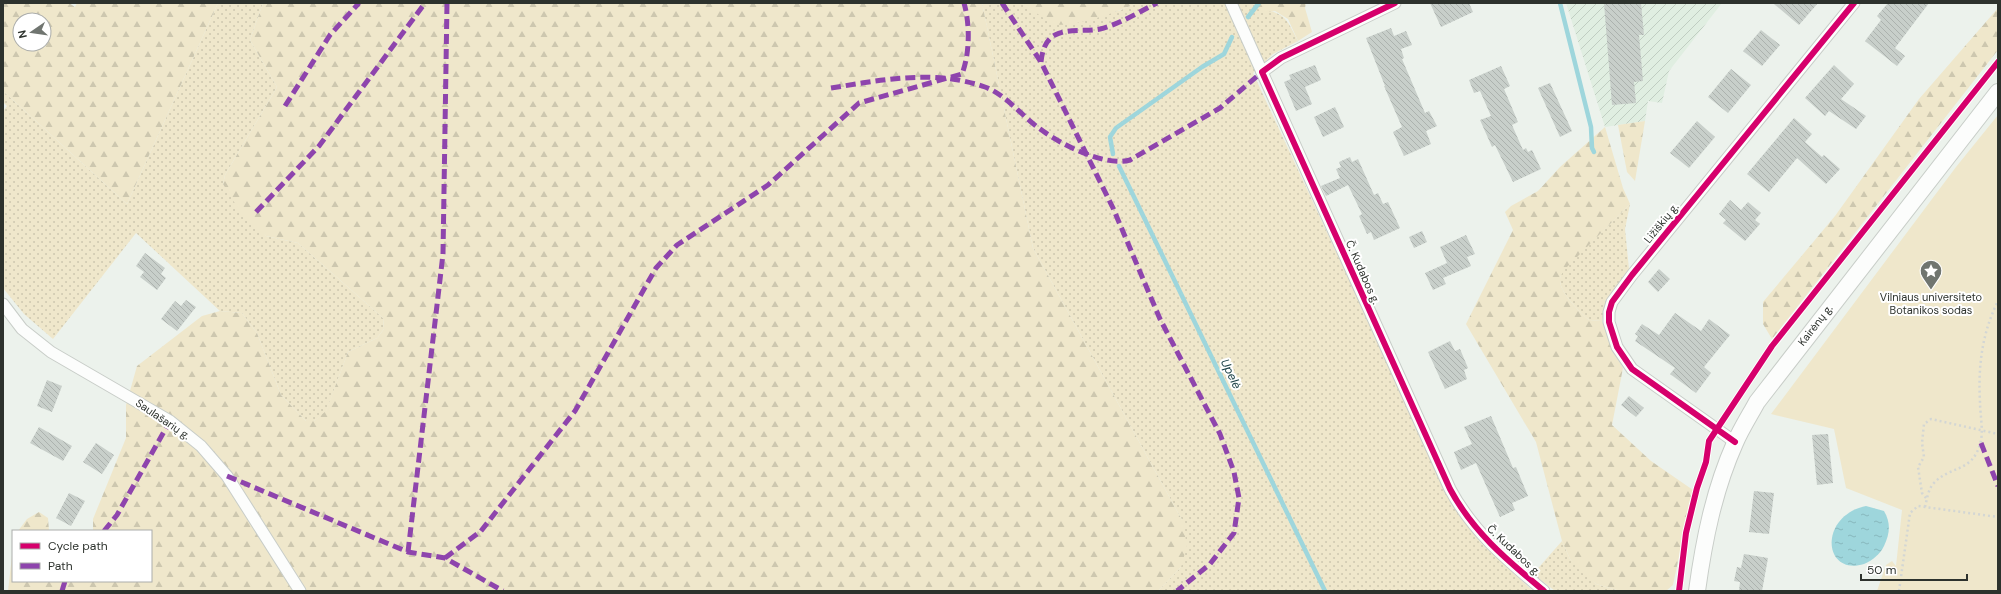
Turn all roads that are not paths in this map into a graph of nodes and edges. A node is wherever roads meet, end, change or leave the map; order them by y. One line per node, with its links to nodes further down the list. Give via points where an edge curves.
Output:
1 (1230, 3): 4 (street, Č. Kudabos g.)
2 (1394, 3): 4 (street, via 1281,58)
3 (1854, 3): 7 (street, Ližiškių g., via 1632,275 1612,302 1609,312 1609,322 1617,347 1632,369)
4 (1262, 72): 9 (street, Č. Kudabos g., via 1461,511 1485,538)
5 (1998, 92): 7 (main road, Kairėnų g., via 1781,369 1757,402)
6 (3, 304): 8 (street, Saulašarių g., via 22,329 51,352 170,421 201,446 227,476)
7 (1735, 442): 10 (main road, Kairėnų g., via 1708,522)
8 (300, 591)
9 (1544, 591)
10 (1697, 591)

